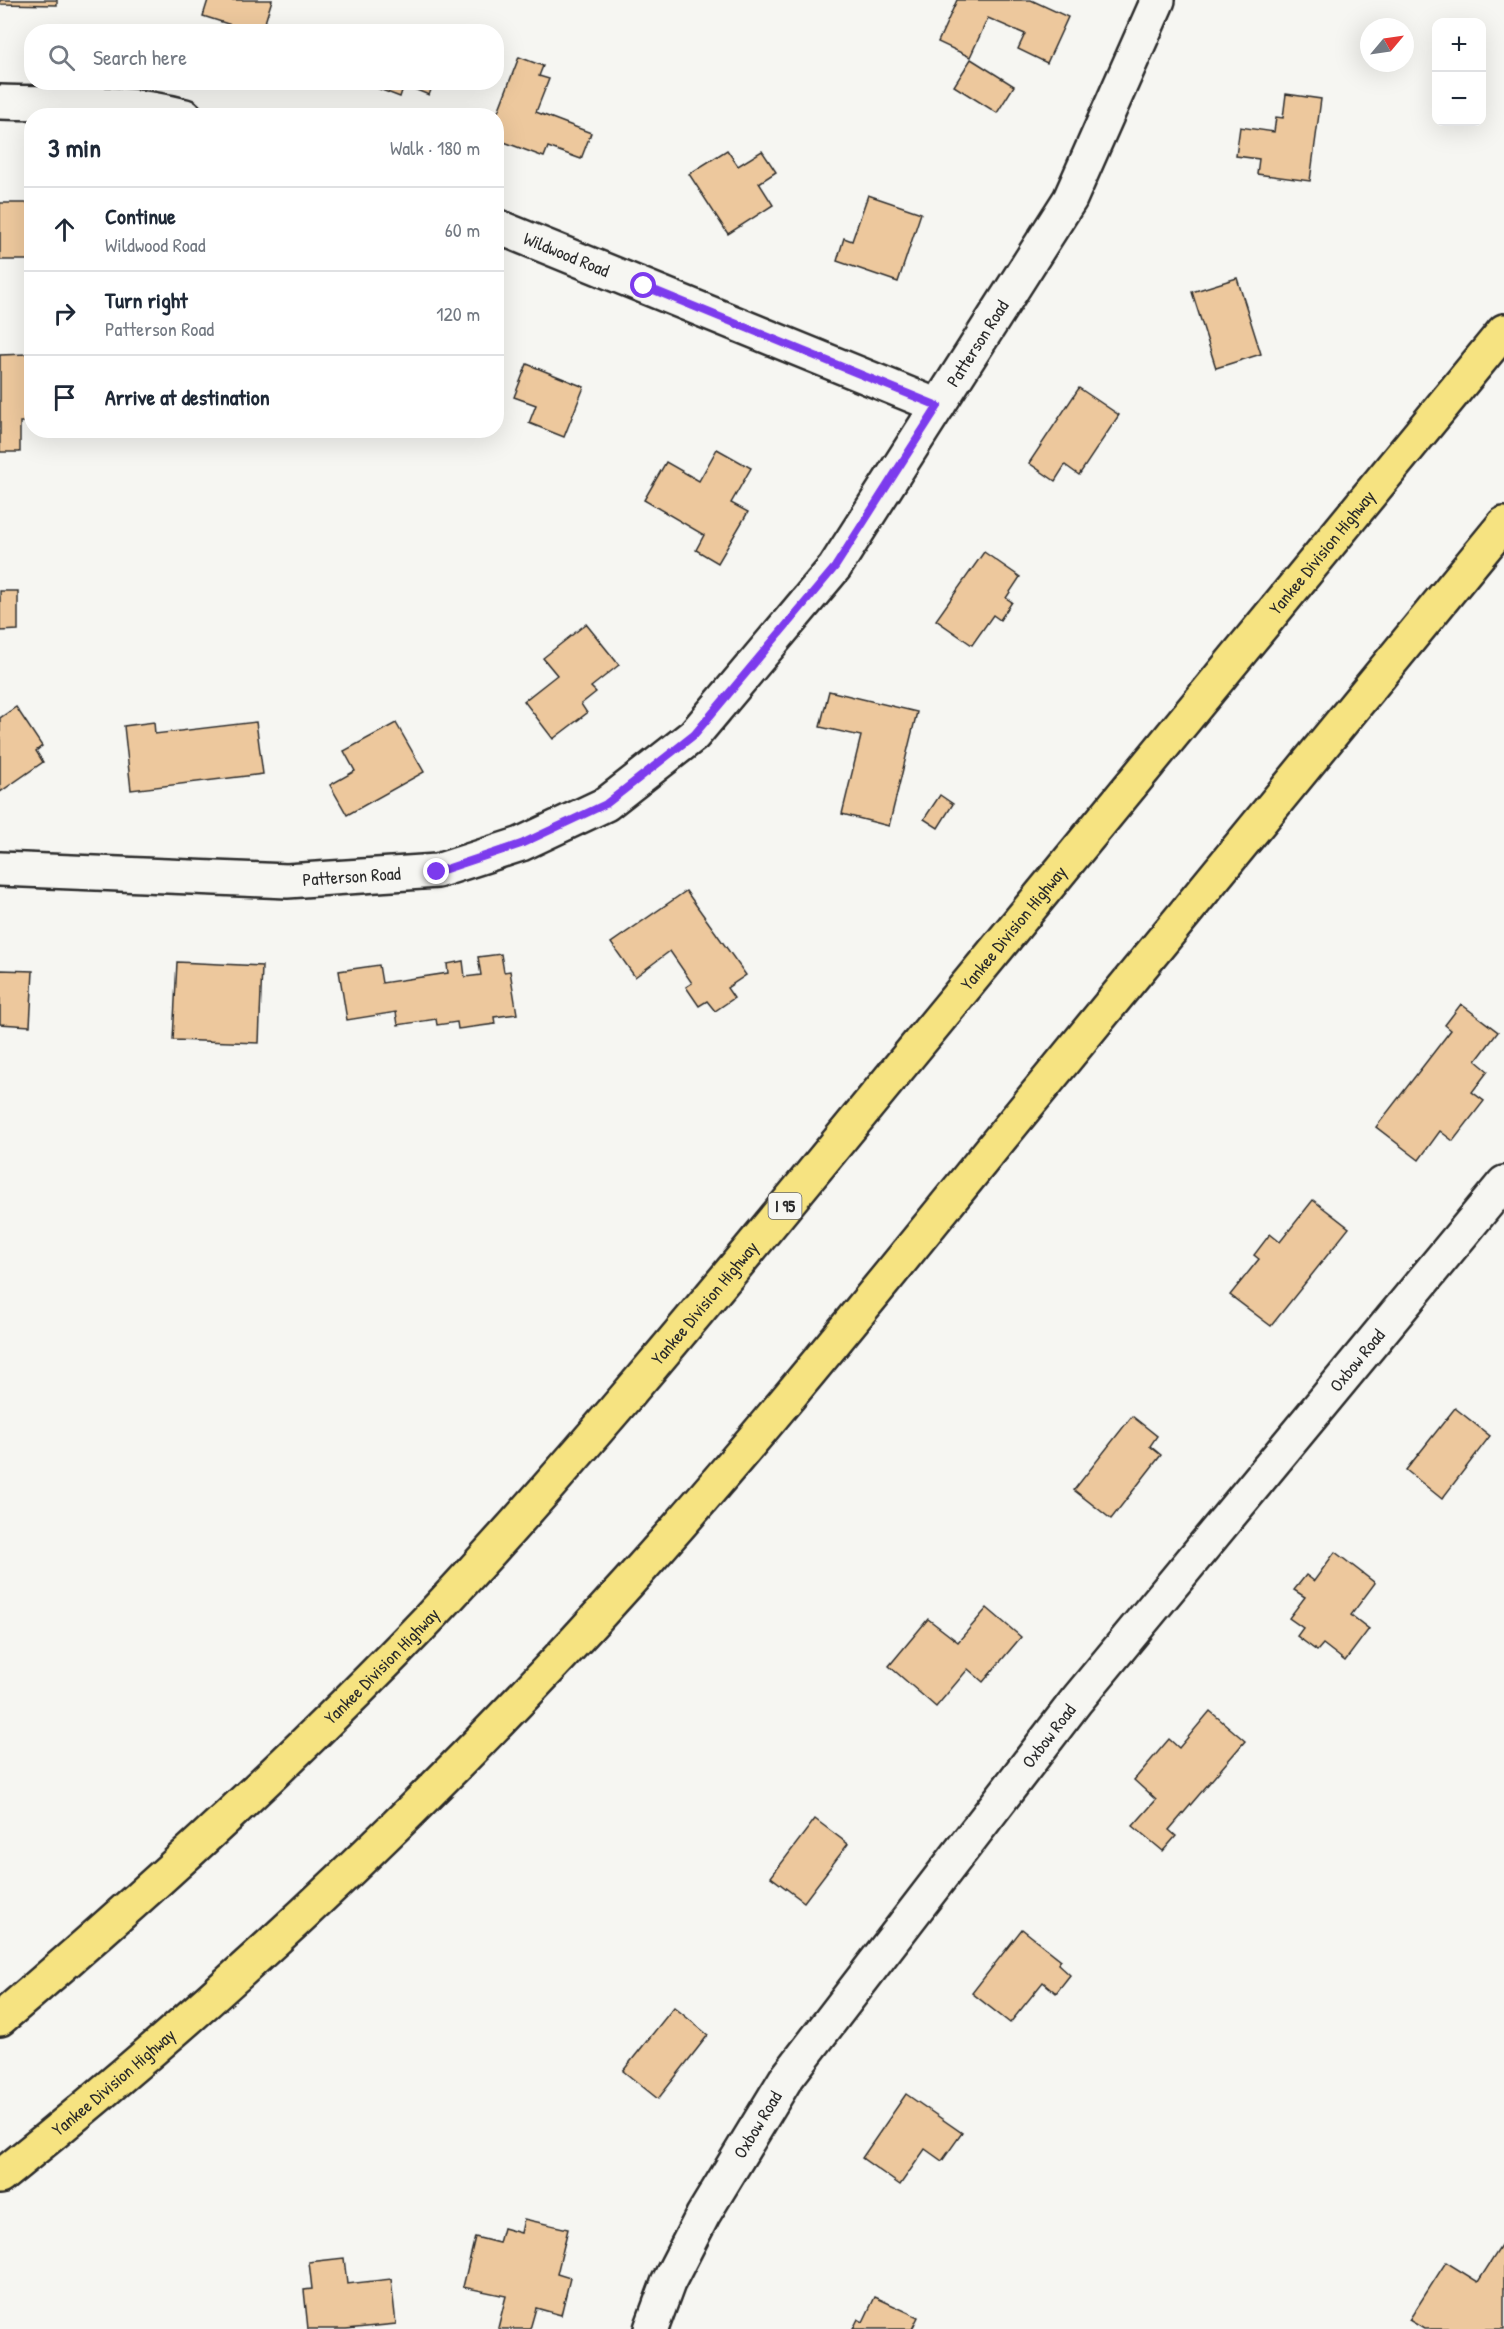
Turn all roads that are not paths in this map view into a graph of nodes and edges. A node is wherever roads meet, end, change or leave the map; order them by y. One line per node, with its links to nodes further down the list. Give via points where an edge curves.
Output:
1 (1158, 0): 6 (street, Patterson Road, via 1070,199)
2 (0, 102): 3 (street)
3 (145, 108)
4 (504, 229): 6 (street, Wildwood Road)
5 (1504, 331): 10 (highway, Yankee Division Highway / I 95, via 756,1242 529,1508 429,1617 273,1774 111,1924)
6 (938, 406): 8 (street, Patterson Road, via 835,567 694,735 606,804 521,844 437,872 287,881)
7 (1504, 524): 11 (highway, Yankee Division Highway, via 772,1417 627,1585 471,1751 317,1901 141,2059)
8 (0, 869)
9 (1504, 1183): 12 (street, Oxbow Road, via 1076,1701 786,2080 703,2215 668,2283)
10 (0, 2019)
11 (0, 2177)
12 (651, 2329)

